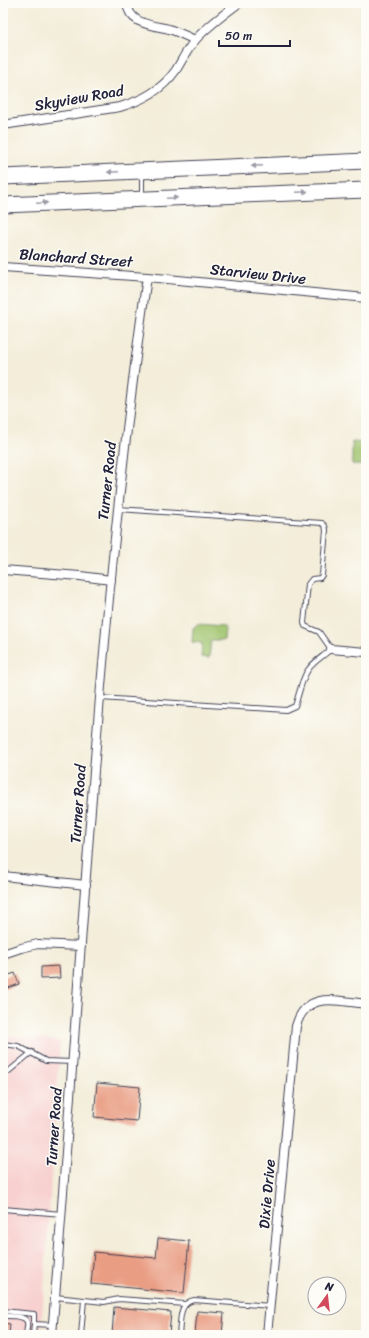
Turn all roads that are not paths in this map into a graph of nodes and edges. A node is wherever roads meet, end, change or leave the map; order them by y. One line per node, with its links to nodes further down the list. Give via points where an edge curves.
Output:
1 (127, 3): 3 (street, via 130,13 143,24 179,32)
2 (239, 3): 3 (street, Skyview Road)
3 (195, 40): 4 (street, Skyview Road, via 168,80 150,95 136,102 120,107)
4 (3, 125)
5 (366, 162): 6 (highway, one-way to 6)
6 (142, 171): 7 (highway, one-way to 7); 9 (lane)
7 (3, 177)
8 (366, 190): 9 (highway, one-way to 8)
9 (142, 199): 10 (highway, one-way to 9)
10 (3, 205)
11 (3, 267): 12 (street, Blanchard Street)
12 (147, 277): 13 (street, Starview Drive); 14 (street, Turner Road, via 134,364)
13 (366, 298)
14 (118, 509): 16 (street, Turner Road); 17 (lane, via 322,523 326,530 322,575 320,578 312,579 308,584 304,623 305,626 319,632)
15 (3, 570): 16 (street)
16 (110, 580): 19 (street, Turner Road)
17 (331, 649): 18 (street); 19 (lane, via 308,670 294,706 286,710)
18 (366, 652)
19 (100, 698): 21 (street, Turner Road)
20 (3, 876): 21 (street)
21 (86, 885): 22 (street, Turner Road)
22 (80, 946): 23 (street, via 38,944); 27 (street, Turner Road)
23 (3, 954)
24 (366, 1004): 34 (street, Dixie Drive, via 329,1000 313,1003 306,1006 298,1018)
25 (3, 1044): 26 (lane, via 18,1046)
26 (32, 1052): 27 (lane, via 46,1061); 28 (lane)
27 (73, 1062): 30 (street, Turner Road)
28 (3, 1076)
29 (3, 1209): 30 (lane)
30 (62, 1214): 31 (street, Turner Road)
31 (55, 1297): 32 (lane); 38 (street, Turner Road)
32 (84, 1300): 33 (lane, via 104,1302 119,1299); 42 (lane)
33 (185, 1304): 34 (lane, via 194,1300); 43 (lane, via 182,1308)
34 (270, 1306): 44 (street, Dixie Drive)
35 (3, 1311): 37 (lane, via 34,1314)
36 (3, 1316): 39 (lane, via 26,1319)
37 (34, 1324): 38 (lane); 40 (lane)
38 (53, 1325): 41 (street, Turner Road)
39 (26, 1335)
40 (33, 1335)
41 (52, 1335)
42 (81, 1335)
43 (179, 1335)
44 (267, 1335)

